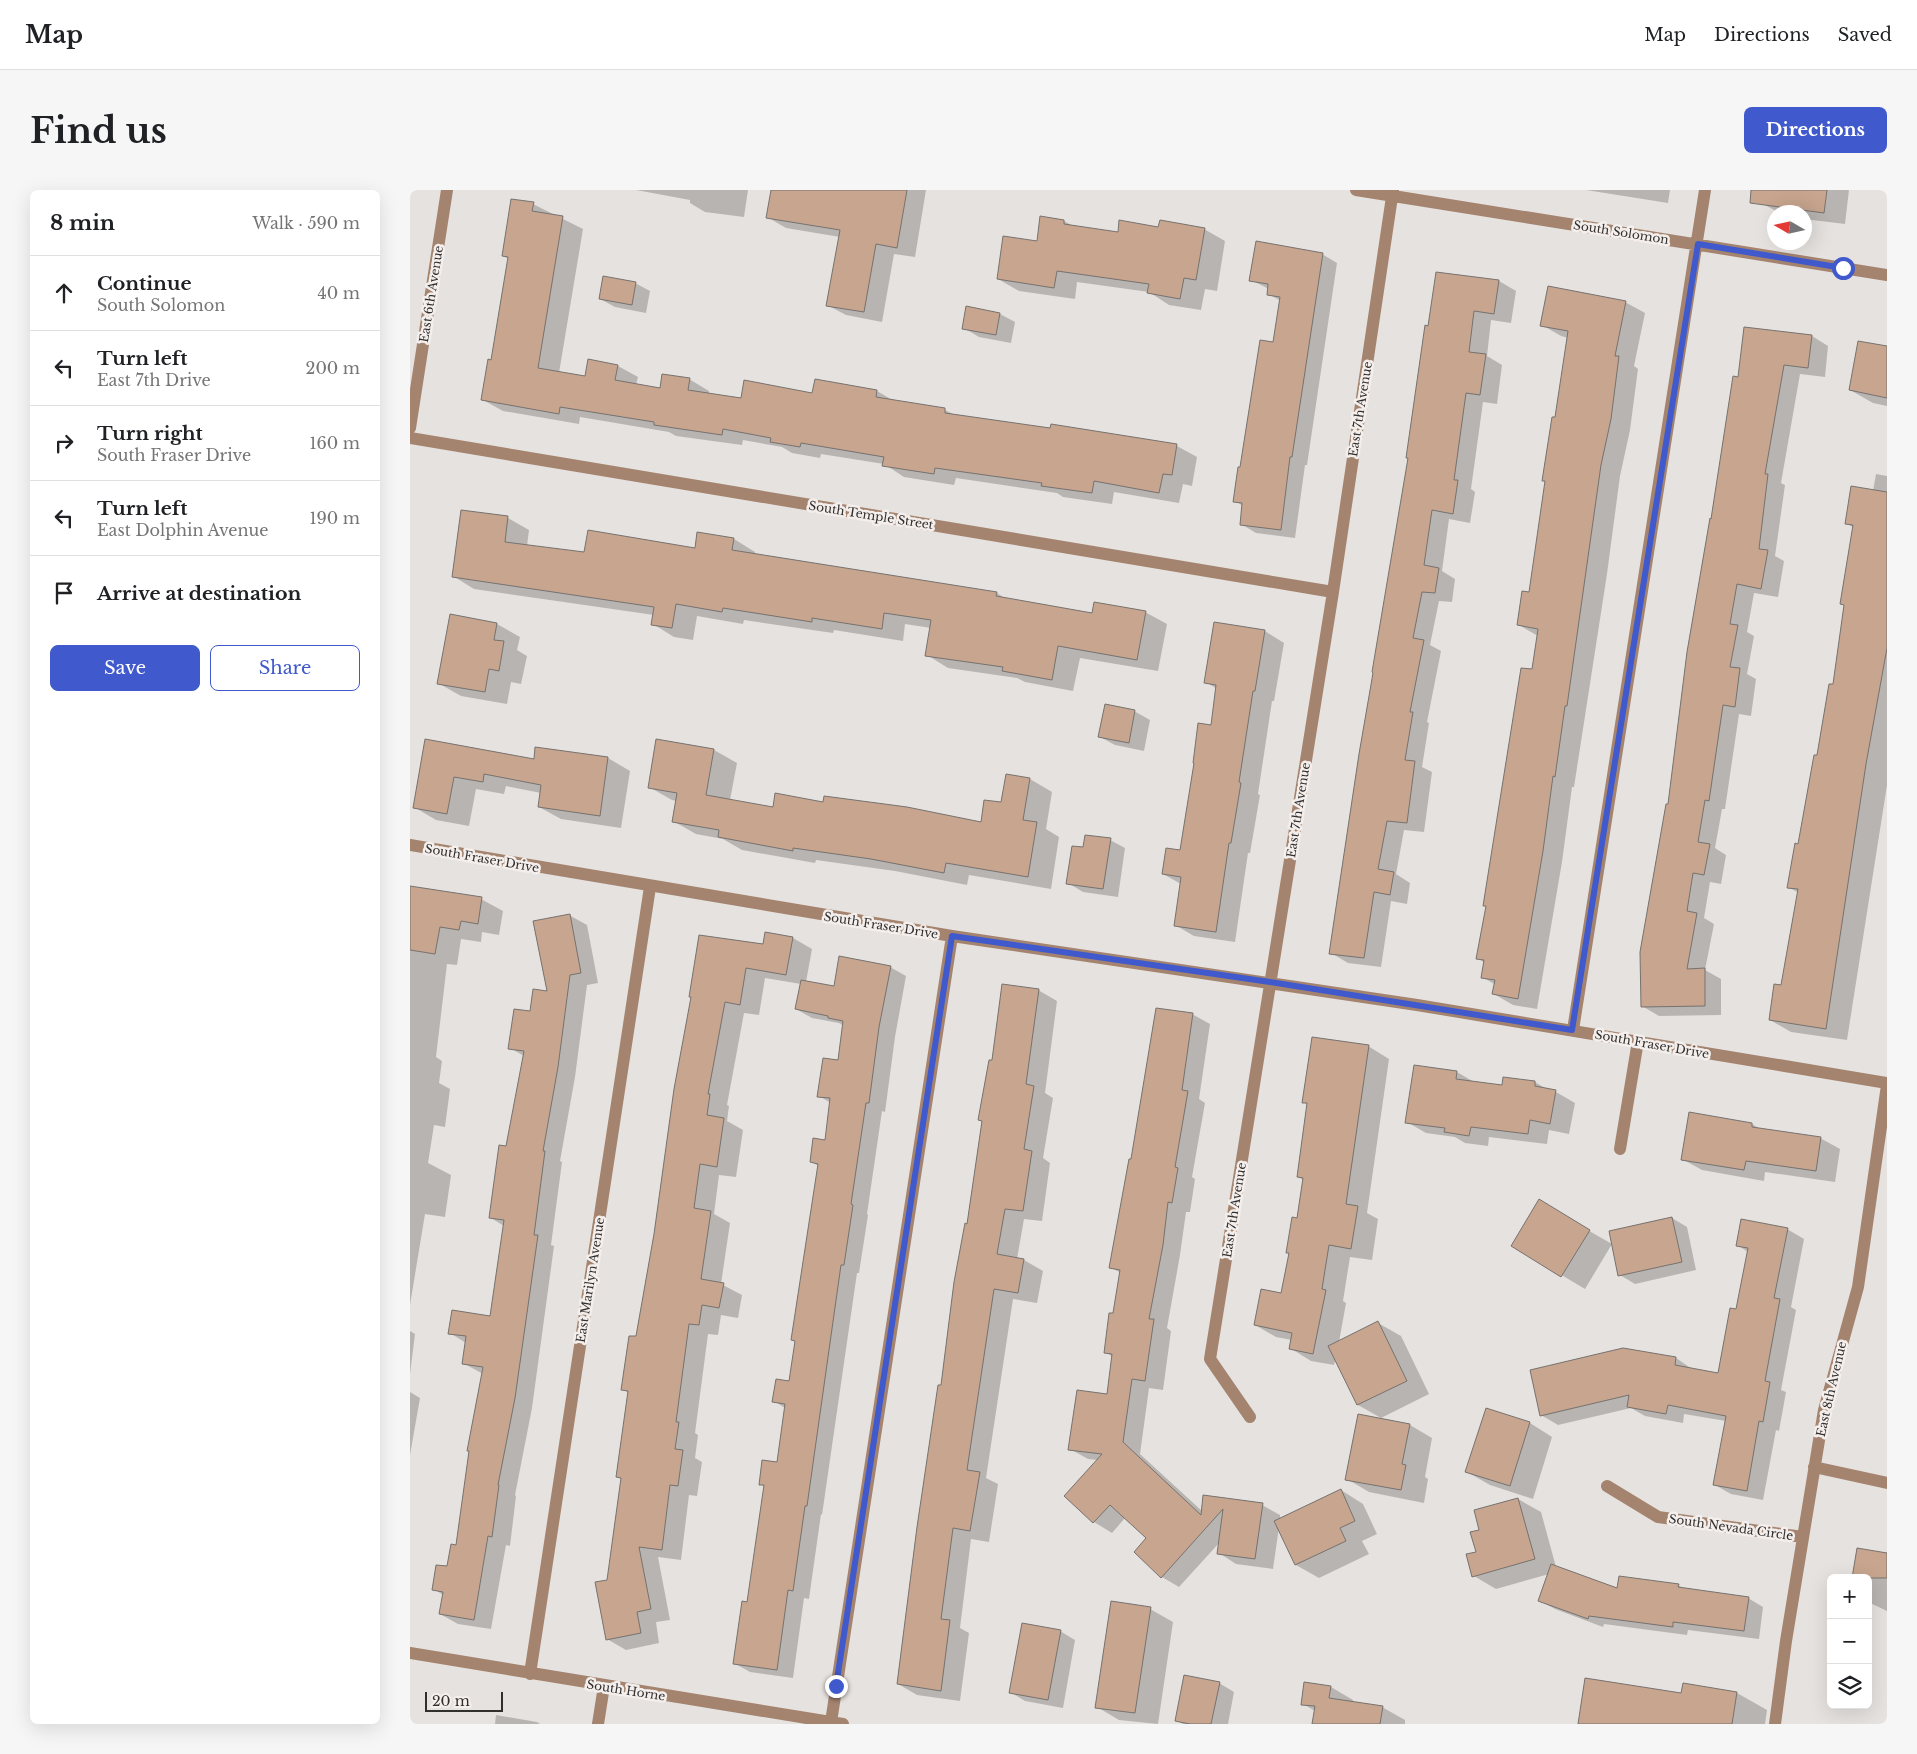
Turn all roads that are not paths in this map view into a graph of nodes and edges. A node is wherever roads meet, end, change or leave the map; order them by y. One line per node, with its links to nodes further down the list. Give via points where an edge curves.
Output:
1 (447, 190): 7 (street, East 6th Avenue)
2 (1356, 190): 4 (street, South Solomon)
3 (1705, 190): 5 (street)
4 (1393, 193): 5 (street, South Solomon); 9 (street, East 7th Avenue)
5 (1698, 244): 6 (street, South Solomon); 14 (street)
6 (1887, 276)
7 (410, 427)
8 (410, 438): 9 (street, South Temple Street)
9 (1333, 592): 13 (street, East 7th Avenue)
10 (410, 845): 11 (street, South Fraser Drive)
11 (650, 887): 12 (street, South Fraser Drive); 24 (street, East Marilyn Avenue)
12 (952, 936): 13 (street, South Fraser Drive); 26 (street)
13 (1270, 982): 14 (street, South Fraser Drive); 18 (street, East 7th Avenue, via 1210,1359)
14 (1572, 1030): 15 (street, South Fraser Drive)
15 (1638, 1041): 16 (street, South Fraser Drive); 17 (street)
16 (1887, 1084): 19 (street, East 8th Avenue, via 1858,1287 1824,1410)
17 (1620, 1149)
18 (1250, 1417)
19 (1814, 1467): 20 (street); 22 (street, East 8th Avenue)
20 (1887, 1483)
21 (1607, 1486): 22 (street, South Nevada Circle, via 1658,1516)
22 (1803, 1537): 28 (street, East 8th Avenue)
23 (410, 1653): 24 (street, South Horne)
24 (530, 1674): 25 (street, South Horne)
25 (604, 1686): 26 (street, South Horne); 27 (street)
26 (837, 1723)
27 (598, 1724)
28 (1776, 1724)

